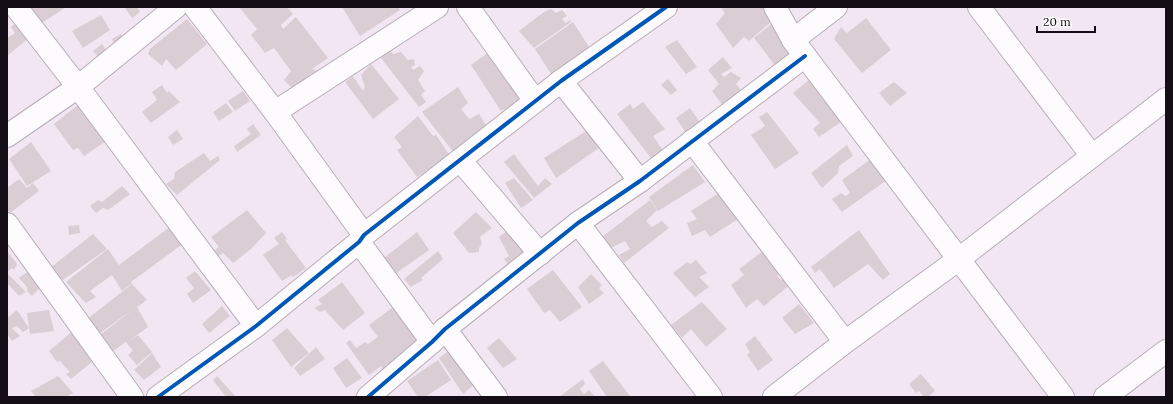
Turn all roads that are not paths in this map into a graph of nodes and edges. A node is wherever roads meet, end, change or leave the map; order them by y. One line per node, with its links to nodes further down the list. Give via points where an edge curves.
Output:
1 (16, 7): 12 (street)
2 (176, 7): 12 (street)
3 (195, 7): 15 (street)
4 (438, 7): 15 (street)
5 (468, 7): 14 (street)
6 (666, 7): 11 (street)
7 (776, 7): 10 (street)
8 (836, 7): 10 (street)
9 (979, 7): 18 (street)
10 (799, 48): 17 (street); 25 (street)
11 (561, 81): 14 (street); 20 (street)
12 (78, 87): 16 (street); 26 (street)
13 (1166, 99): 18 (street)
14 (535, 101): 19 (street)
15 (275, 112): 23 (street)
16 (7, 136)
17 (692, 141): 20 (street); 28 (street)
18 (1092, 156): 25 (street)
19 (460, 160): 23 (street); 24 (street)
20 (640, 181): 21 (street)
21 (578, 223): 24 (street); 34 (street)
22 (7, 224): 30 (street)
23 (361, 238): 26 (street); 27 (street)
24 (540, 254): 27 (street)
25 (958, 259): 28 (street); 36 (street)
26 (256, 326): 31 (street)
27 (438, 335): 32 (street); 33 (street)
28 (845, 342): 35 (street)
29 (1166, 350): 37 (street)
30 (132, 397)
31 (158, 397)
32 (368, 397)
33 (496, 397)
34 (711, 397)
35 (774, 397)
36 (1063, 397)
37 (1105, 397)

